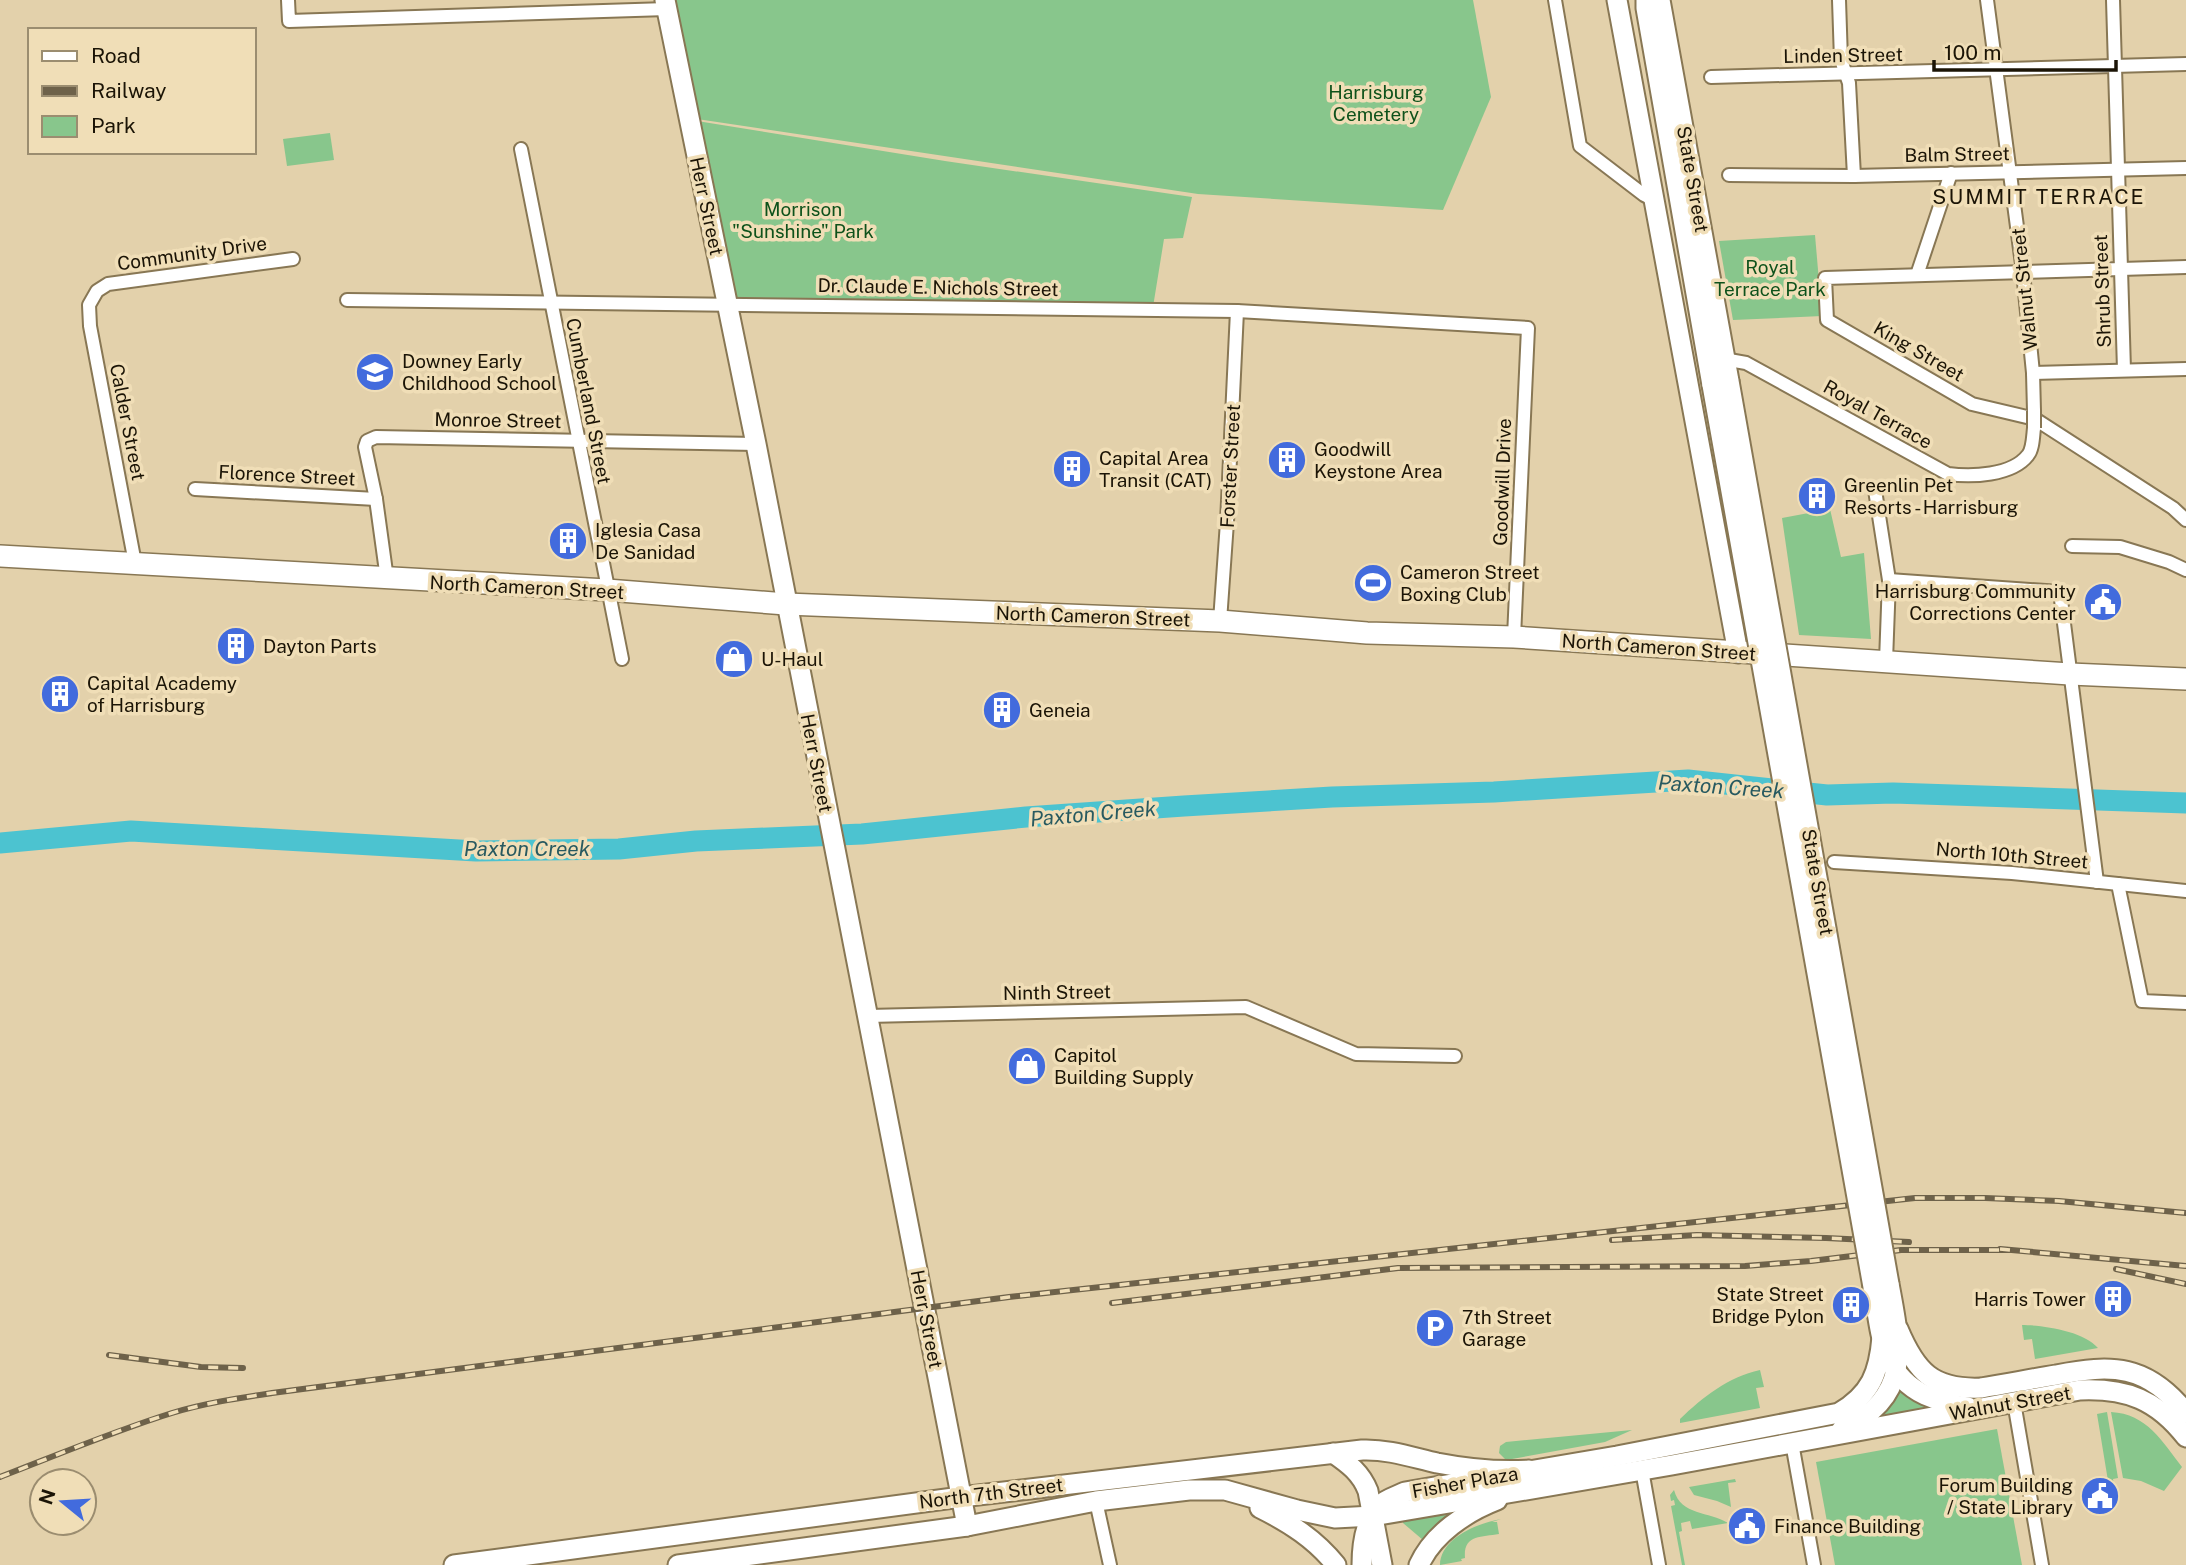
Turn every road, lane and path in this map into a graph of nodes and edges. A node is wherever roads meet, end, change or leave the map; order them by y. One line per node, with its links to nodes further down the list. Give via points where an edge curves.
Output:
1 (288, 0): 12 (street, via 289,21)
2 (491, 0): 12 (street)
3 (1555, 0): 25 (street, via 1580,146)
4 (1617, 0): 25 (main road)
5 (1646, 0): 37 (main road, State Street)
6 (1660, 0): 37 (main road, State Street)
7 (1839, 0): 16 (street)
8 (1987, 0): 15 (street, Walnut Street)
9 (2113, 0): 14 (street, Shrub Street)
10 (666, 5): 11 (street); 34 (main road, Herr Street)
11 (580, 6): 12 (street)
12 (493, 15)
13 (2186, 64): 14 (street, Linden Street)
14 (2115, 66): 15 (street, Linden Street); 20 (street, Shrub Street)
15 (1996, 70): 16 (street, Linden Street); 21 (street, Walnut Street)
16 (1845, 74): 17 (street, Linden Street); 24 (street)
17 (1711, 78)
18 (521, 149): 33 (street, Cumberland Street)
19 (2186, 168): 20 (street, Balm Street)
20 (2118, 169): 21 (street, Balm Street); 28 (street, Shrub Street)
21 (2010, 172): 22 (street, Balm Street); 29 (street, Walnut Street)
22 (1951, 173): 24 (street, Balm Street); 30 (street)
23 (1729, 175): 24 (street, Balm Street)
24 (1854, 176)
25 (1654, 200): 59 (main road)
26 (293, 259): 31 (street, Community Drive, via 108,284)
27 (2186, 267): 28 (street)
28 (2121, 269): 29 (street); 39 (street, Shrub Street)
29 (2023, 272): 30 (street); 40 (street, Walnut Street)
30 (1917, 275): 41 (street, King Street, via 1825,278 1827,320 1972,404)
31 (97, 291): 51 (street, Calder Street, via 89,305 90,326)
32 (348, 300): 33 (street, Dr. Claude E. Nichols Street)
33 (551, 302): 34 (street, Dr. Claude E. Nichols Street); 42 (street, Cumberland Street)
34 (727, 304): 35 (street, Dr. Claude E. Nichols Street); 43 (main road, Herr Street)
35 (1237, 311): 36 (street, Dr. Claude E. Nichols Street); 57 (street, Forster Street)
36 (1528, 328): 58 (street, Goodwill Drive)
37 (1716, 358): 44 (street, Royal Terrace, via 1746,363 1948,474 2003,470); 71 (main road, State Street, bridge)
38 (2186, 369): 39 (street)
39 (2124, 370): 40 (street)
40 (2033, 373): 41 (street, Walnut Street)
41 (2035, 419): 44 (street, Walnut Street); 48 (street)
42 (578, 440): 43 (street, Monroe Street); 47 (street, Monroe Street, via 376,437 365,447); 55 (street, Cumberland Street)
43 (756, 444): 56 (main road, Herr Street)
44 (2030, 453)
45 (195, 489): 47 (street, Florence Street)
46 (1875, 490): 54 (street)
47 (376, 499): 53 (street)
48 (2186, 520)
49 (2072, 546): 52 (street, via 2119,547)
50 (0, 556): 51 (highway, North Cameron Street)
51 (135, 563): 53 (highway, North Cameron Street)
52 (2186, 570)
53 (387, 579): 55 (highway, North Cameron Street)
54 (1889, 580): 61 (street); 62 (street, via 2060,592)
55 (607, 590): 56 (highway, North Cameron Street); 60 (street, Cumberland Street)
56 (786, 604): 57 (highway, North Cameron Street); 69 (main road, Herr Street)
57 (1220, 621): 58 (highway, North Cameron Street, via 1367,633)
58 (1514, 637): 59 (highway, North Cameron Street)
59 (1738, 653): 61 (highway, North Cameron Street)
60 (622, 659)
61 (1885, 661): 62 (highway, North Cameron Street)
62 (2070, 674): 63 (highway, North Cameron Street); 65 (street)
63 (2186, 679)
64 (1833, 862): 65 (street, North 10th Street)
65 (2097, 882): 66 (street, North 10th Street)
66 (2118, 884): 67 (street, North 10th Street); 68 (street, via 2142,1001)
67 (2186, 891)
68 (2186, 1003)
69 (868, 1016): 70 (street, Ninth Street, via 1247,1007 1356,1054); 84 (main road, Herr Street)
70 (1455, 1056)
71 (1890, 1333): 72 (main road, State Street, via 1899,1357); 75 (main road, Walnut Street, via 1919,1367 1949,1386 1981,1388 2084,1369 2121,1369 2154,1382); 80 (main road, Fisher Plaza, via 1871,1383 1858,1400 1839,1413)
72 (1896, 1372): 74 (main road, via 1933,1399); 77 (main road, State Street, via 1871,1411)
73 (2014, 1402): 74 (main road, Walnut Street); 76 (main road, Walnut Street, via 2080,1390 2118,1391 2155,1406); 97 (street)
74 (1986, 1407): 77 (main road, Walnut Street)
75 (2186, 1413)
76 (2186, 1437)
77 (1820, 1438): 78 (main road, Fisher Plaza)
78 (1792, 1443): 81 (main road, Fisher Plaza); 96 (street)
79 (1333, 1453): 80 (main road, North 7th Street, via 1376,1449 1465,1468); 84 (main road, North 7th Street); 86 (main road, via 1364,1480)
80 (1529, 1470): 86 (main road, Fisher Plaza, via 1405,1492 1384,1502)
81 (1642, 1470): 83 (main road, Fisher Plaza); 95 (street)
82 (1207, 1489): 85 (main road, North 7th Street); 86 (main road, North 7th Street, via 1316,1515); 91 (main road, via 1245,1501 1296,1527)
83 (1524, 1491): 86 (main road, Fisher Plaza); 94 (main road, via 1459,1520 1432,1544)
84 (961, 1497): 87 (main road, Herr Street); 88 (main road, North 7th Street)
85 (1096, 1501): 87 (main road, North 7th Street); 90 (street)
86 (1373, 1516): 92 (main road, via 1363,1541); 93 (main road)
87 (967, 1526): 89 (main road, North 7th Street)
88 (454, 1565)
89 (678, 1565)
90 (1110, 1565)
91 (1336, 1565)
92 (1362, 1565)
93 (1382, 1565)
94 (1419, 1565)
95 (1659, 1565)
96 (1814, 1565)
97 (2042, 1565)

